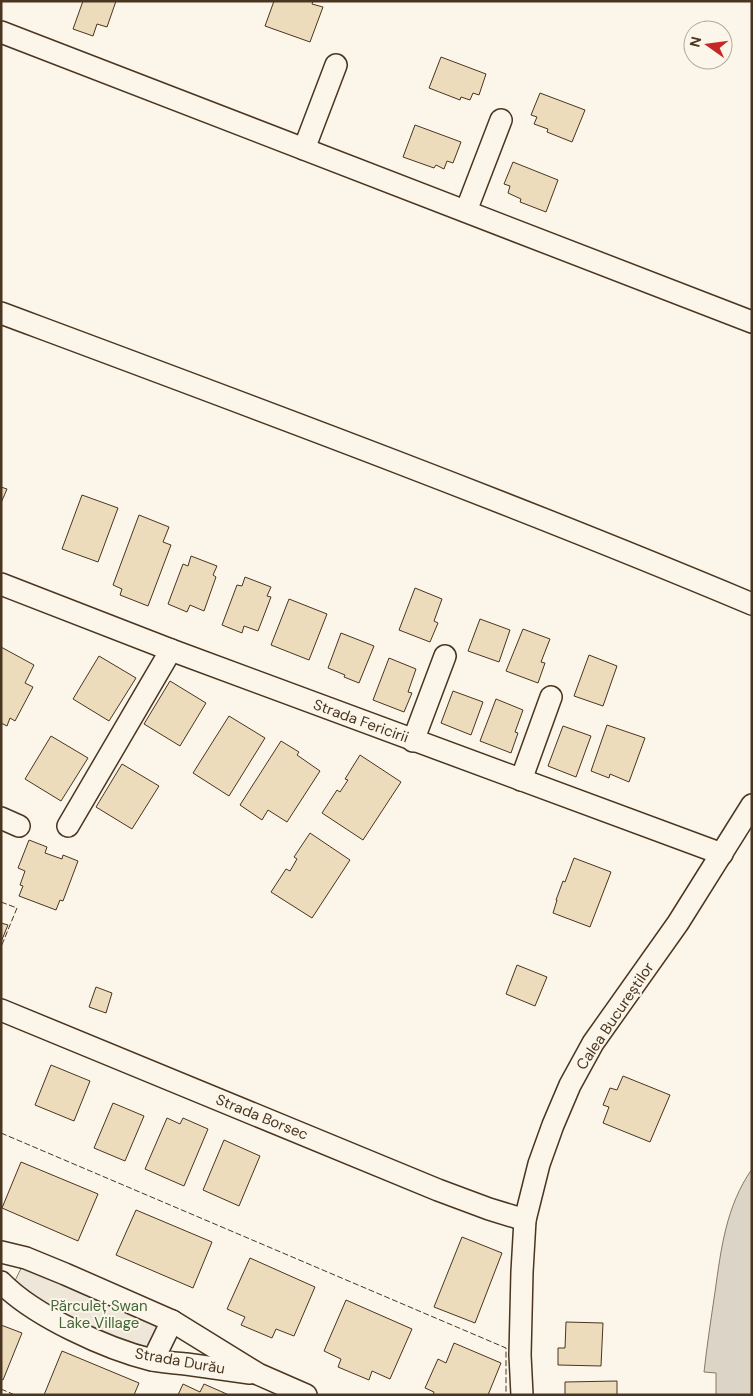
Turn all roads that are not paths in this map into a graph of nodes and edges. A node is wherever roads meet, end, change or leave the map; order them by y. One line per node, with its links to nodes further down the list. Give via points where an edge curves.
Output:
1 (1, 32): 4 (street)
2 (336, 65): 4 (street)
3 (500, 120): 5 (street)
4 (304, 149): 5 (street)
5 (466, 211): 7 (street)
6 (1, 313): 9 (street, via 502,502)
7 (752, 322)
8 (1, 584): 10 (street, Strada Fericirii)
9 (752, 604)
10 (171, 650): 13 (street, Strada Fericirii); 16 (street)
11 (445, 656): 13 (street)
12 (551, 696): 14 (street)
13 (413, 740): 14 (street, Strada Fericirii)
14 (521, 780): 17 (street, Strada Fericirii)
15 (752, 805): 17 (street, Calea Bucureștilor)
16 (68, 826)
17 (722, 854): 19 (street, Calea Bucureștilor, via 678,923 593,1043 570,1085 539,1164)
18 (1, 1010): 19 (street, Strada Borsec, via 438,1190)
19 (524, 1220): 27 (street, Calea Bucureștilor)
20 (1, 1252): 21 (street, Strada Durău)
21 (26, 1258): 22 (street); 23 (street, Strada Durău)
22 (6, 1287): 24 (street, Strada Durău, via 30,1306 72,1329)
23 (172, 1322): 24 (street); 25 (street, Strada Durău)
24 (153, 1360): 25 (street, Strada Durău)
25 (258, 1374): 26 (street, Strada Durău)
26 (306, 1395)
27 (522, 1395)

